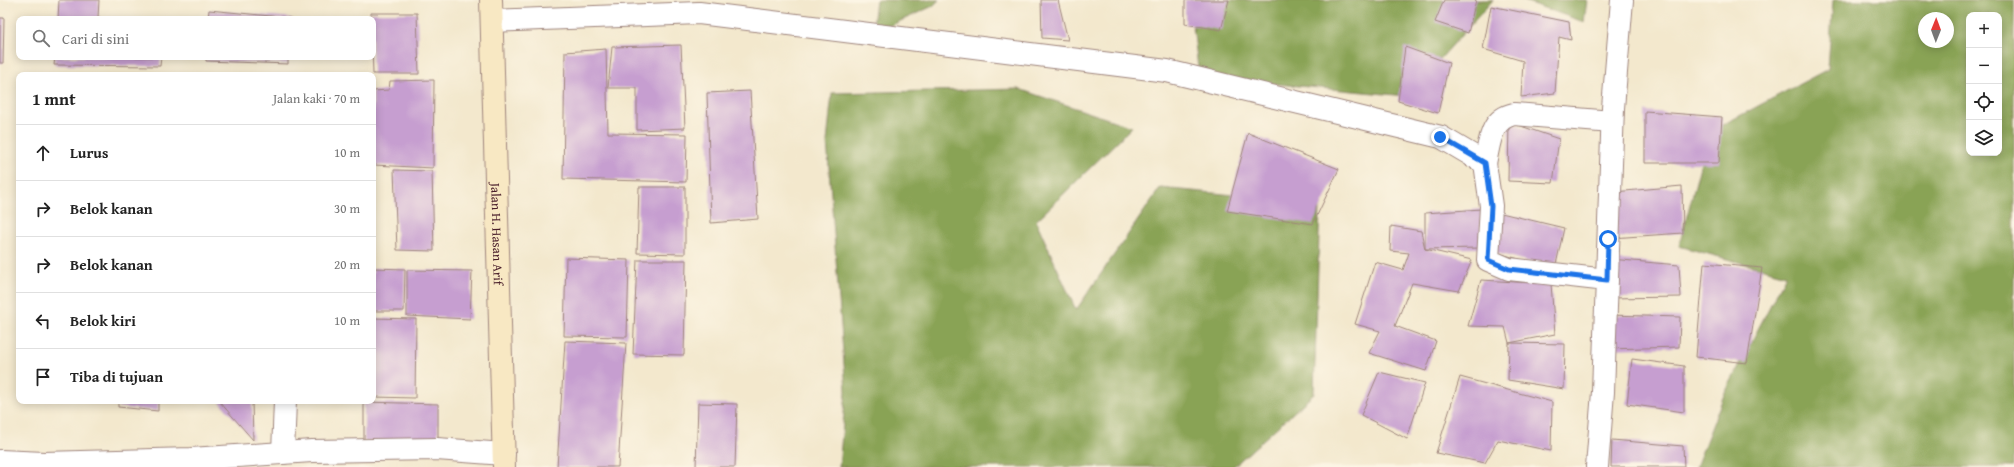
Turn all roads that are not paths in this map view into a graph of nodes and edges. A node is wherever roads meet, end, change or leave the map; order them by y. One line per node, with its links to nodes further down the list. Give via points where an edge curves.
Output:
1 (1622, 0): 3 (street)
2 (492, 11): 4 (street, via 699,13 1167,71 1440,137); 8 (main road, Jalan H. Hasan Arif)
3 (1612, 122): 4 (street, via 1514,114 1503,117 1495,124); 5 (street)
4 (1485, 163): 5 (street, via 1491,206 1488,260 1509,269)
5 (1607, 280): 10 (street)
6 (285, 404): 7 (street)
7 (283, 453): 8 (street, via 436,449); 9 (street, via 191,459 44,463)
8 (504, 460)
9 (0, 461)
10 (1597, 467)

